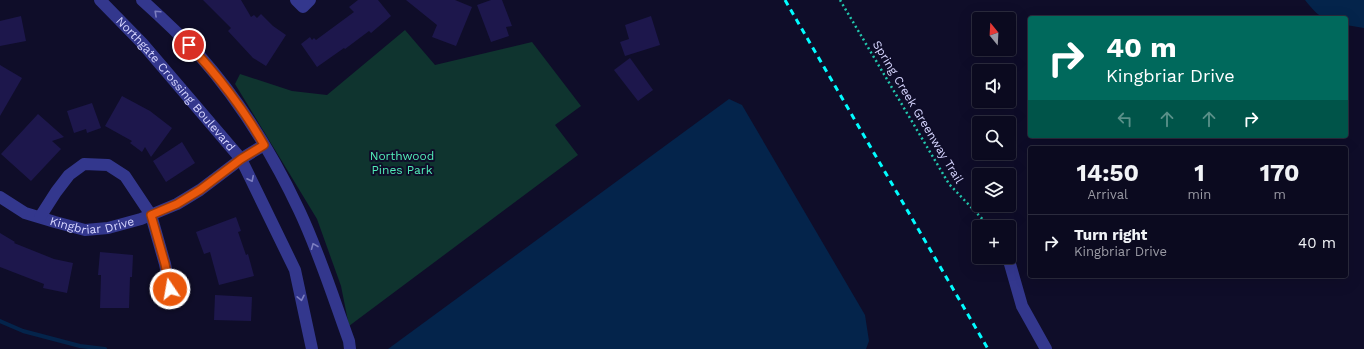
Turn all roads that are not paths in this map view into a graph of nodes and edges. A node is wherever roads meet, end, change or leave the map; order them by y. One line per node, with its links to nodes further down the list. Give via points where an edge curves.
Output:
1 (100, 0): 4 (street, Northgate Crossing Boulevard, via 142,43)
2 (142, 0): 3 (street, one-way to 2, via 216,76 171,26)
3 (264, 145): 4 (street, Kingbriar Drive); 11 (street, one-way to 3, via 321,263 300,212)
4 (241, 159): 6 (street, Kingbriar Drive, via 200,190 177,204); 10 (street, Northgate Crossing Boulevard, one-way to 10, via 295,270)
5 (0, 197): 7 (street, Kingbriar Drive, via 26,213)
6 (151, 215): 7 (street, Kingbriar Drive, via 108,228 85,230); 7 (street, via 125,176 108,165 84,164 69,175); 9 (street)
7 (40, 217)
8 (1010, 264): 12 (street, via 1022,306)
9 (170, 289)
10 (312, 349)
11 (350, 349)
12 (1046, 349)

